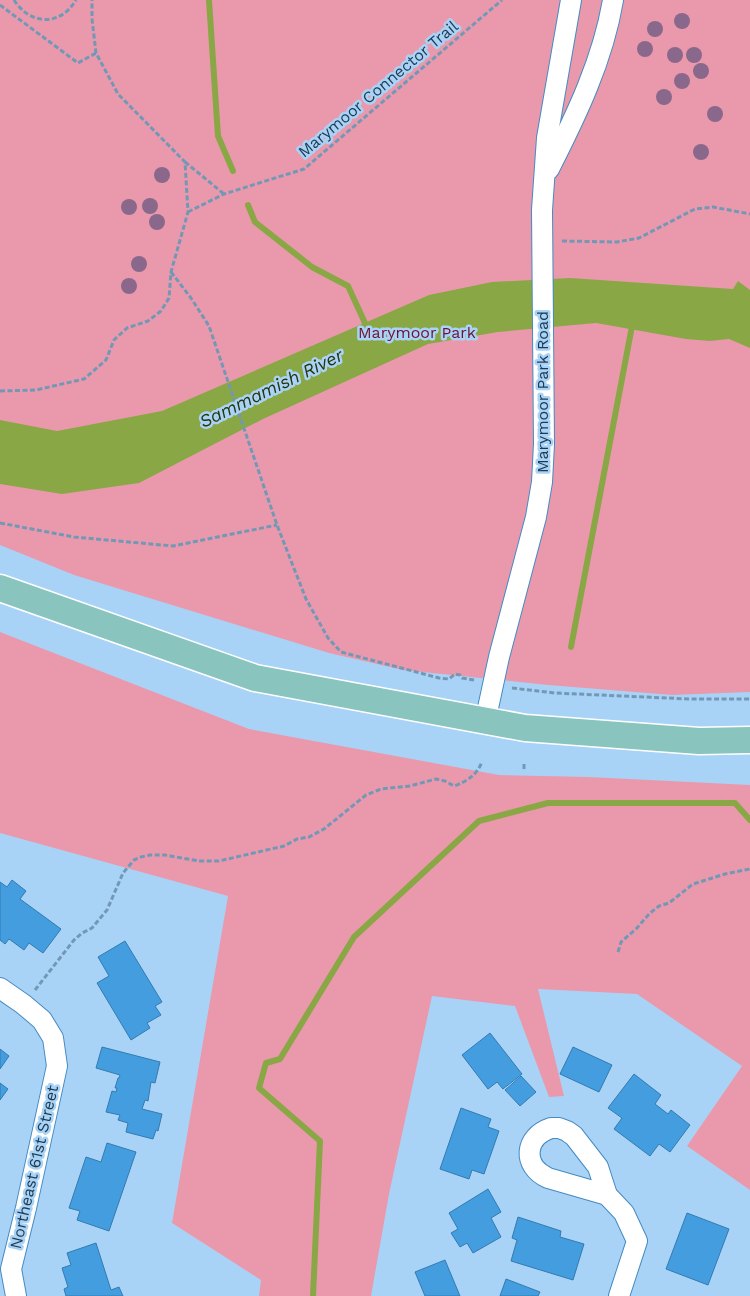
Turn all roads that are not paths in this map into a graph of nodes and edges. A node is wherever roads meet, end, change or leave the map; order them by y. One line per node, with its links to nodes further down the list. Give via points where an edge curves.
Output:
1 (571, 0): 3 (street, Marymoor Park Road, via 548,138)
2 (613, 0): 3 (street, Marymoor Park Road, via 596,65)
3 (546, 176): 5 (street, Marymoor Park Road, via 542,210 548,247 542,482)
4 (0, 588): 5 (main road, via 255,678)
5 (485, 722): 6 (main road, via 689,740)
6 (750, 740)
7 (0, 988): 9 (street, Northeast 61st Street, via 42,1020 53,1038 57,1066 26,1208)
8 (607, 1195): 11 (street, via 624,1212 637,1241)
9 (5, 1270): 10 (street)
10 (16, 1296)
11 (619, 1296)

